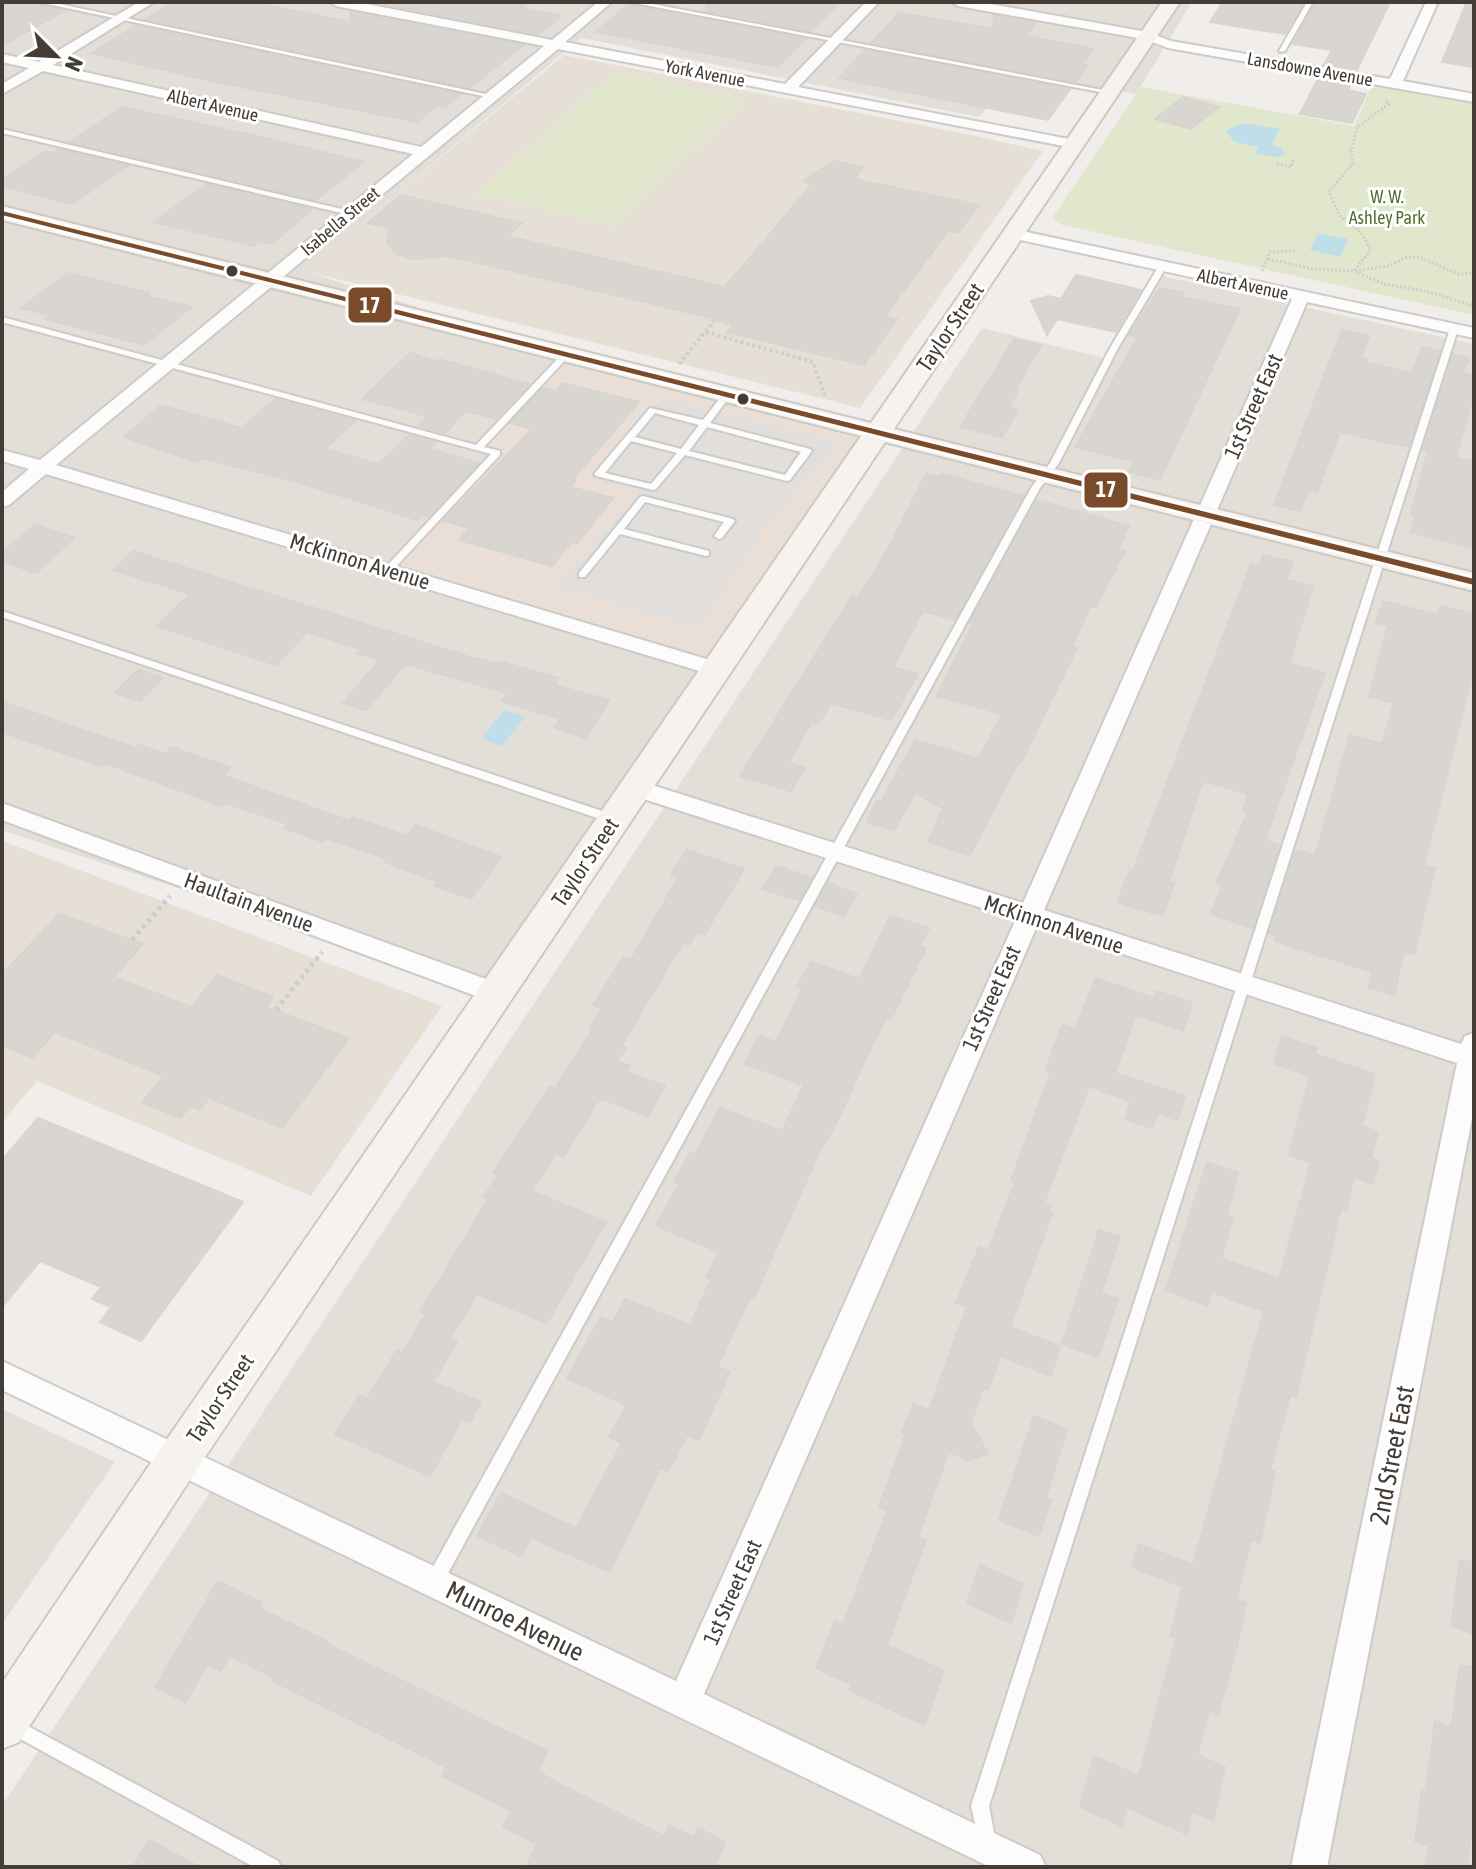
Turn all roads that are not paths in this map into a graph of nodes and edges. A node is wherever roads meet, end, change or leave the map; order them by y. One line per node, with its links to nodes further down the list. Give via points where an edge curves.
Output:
1 (41, 2): 11 (lane)
2 (148, 2): 11 (street)
3 (336, 2): 14 (street, York Avenue)
4 (606, 2): 14 (street, Isabella Street)
5 (632, 2): 13 (lane)
6 (873, 2): 13 (street)
7 (958, 2): 12 (street, Lansdowne Avenue)
8 (1171, 2): 12 (main road, Taylor Street)
9 (1310, 2): 15 (lane)
10 (1432, 2): 18 (street)
11 (121, 18): 17 (street); 23 (lane)
12 (1147, 36): 15 (street, Lansdowne Avenue, via 1174,33); 18 (street, Lansdowne Avenue, via 1378,81); 22 (main road, Taylor Street)
13 (836, 40): 20 (street); 22 (lane)
14 (554, 45): 20 (street, York Avenue); 23 (street, Isabella Street)
15 (1282, 51): 18 (street, Lansdowne Avenue)
16 (2, 58): 17 (street, Albert Avenue)
17 (41, 67): 21 (street); 27 (street, Albert Avenue)
18 (1398, 78): 19 (street, Lansdowne Avenue); 24 (street, Lansdowne Avenue)
19 (1474, 84)
20 (788, 89): 26 (street, York Avenue)
21 (2, 90)
22 (1110, 92): 26 (main road, Taylor Street)
23 (492, 96): 27 (street, Isabella Street)
24 (1474, 98)
25 (2, 131): 29 (lane)
26 (1074, 144): 30 (main road, Taylor Street)
27 (423, 152): 29 (street, Isabella Street)
28 (2, 213): 32 (main road)
29 (350, 213): 32 (street, Isabella Street)
30 (1013, 234): 31 (street, Albert Avenue); 41 (main road, Taylor Street)
31 (1163, 266): 33 (street, Albert Avenue); 47 (lane)
32 (268, 280): 37 (main road); 38 (street, Isabella Street)
33 (1301, 297): 35 (street, Albert Avenue); 51 (street, 1st Street East)
34 (2, 319): 38 (lane)
35 (1454, 329): 36 (street, Albert Avenue); 55 (lane)
36 (1474, 333)
37 (566, 355): 39 (main road); 43 (lane)
38 (168, 363): 43 (lane); 46 (street, Isabella Street)
39 (727, 395): 40 (lane); 41 (main road)
40 (705, 424): 42 (lane, via 653,410); 44 (lane); 44 (lane, via 807,451 787,478)
41 (877, 433): 47 (main road); 60 (main road, Taylor Street)
42 (629, 438): 44 (lane); 48 (lane, via 599,474)
43 (478, 448): 56 (lane, via 497,453)
44 (683, 452): 48 (lane)
45 (2, 455): 46 (street, McKinnon Avenue)
46 (43, 467): 50 (street, Isabella Street); 56 (street, McKinnon Avenue)
47 (1045, 476): 51 (main road); 63 (lane)
48 (653, 487): 49 (lane)
49 (643, 499): 52 (lane); 53 (lane, via 730,521)
50 (2, 501)
51 (1203, 515): 55 (main road); 64 (street, 1st Street East)
52 (618, 530): 54 (lane); 57 (lane)
53 (719, 536)
54 (706, 553)
55 (1380, 558): 58 (main road); 65 (lane)
56 (388, 570): 60 (street, McKinnon Avenue)
57 (582, 575)
58 (1474, 582)
59 (2, 614): 61 (lane)
60 (716, 669): 61 (main road, Taylor Street)
61 (625, 804): 63 (street, McKinnon Avenue); 66 (main road, Taylor Street)
62 (2, 811): 66 (street, Haultain Avenue)
63 (834, 853): 64 (street, McKinnon Avenue); 70 (lane)
64 (1027, 915): 65 (street, McKinnon Avenue); 71 (street, 1st Street East)
65 (1243, 986): 67 (street, McKinnon Avenue); 73 (lane, via 980,1806)
66 (496, 993): 69 (main road, Taylor Street)
67 (1473, 1053): 76 (street, 2nd Street East)
68 (2, 1375): 69 (street, Munroe Avenue)
69 (178, 1460): 70 (street, Munroe Avenue); 72 (main road, Taylor Street)
70 (434, 1582): 71 (street, Munroe Avenue)
71 (684, 1702): 73 (street, Munroe Avenue)
72 (3, 1722): 74 (lane)
73 (985, 1858): 75 (street, Munroe Avenue)
74 (272, 1867)
75 (1028, 1867)
76 (1309, 1867)

